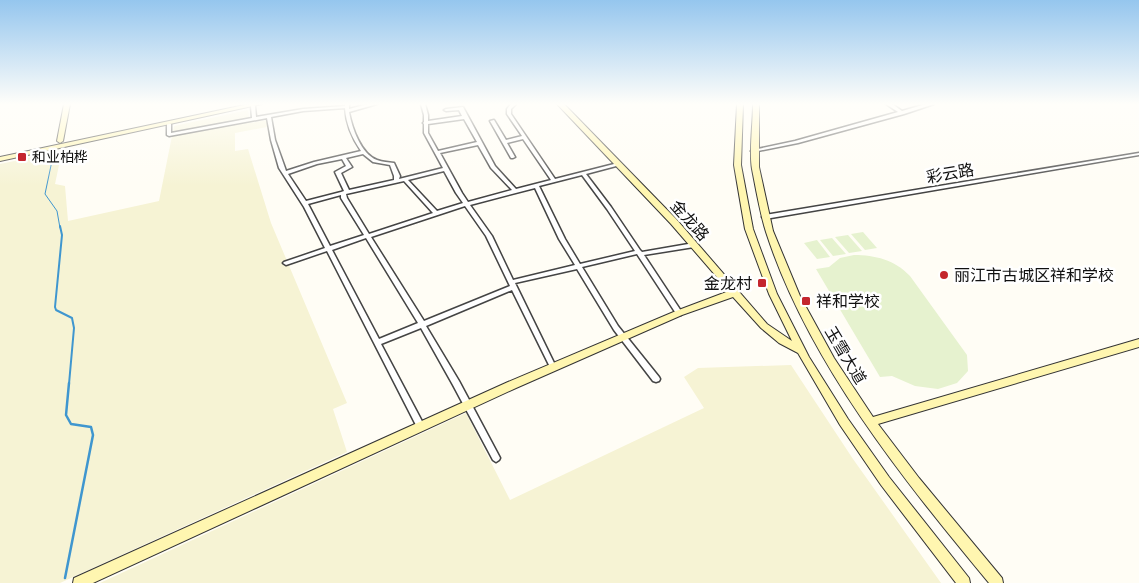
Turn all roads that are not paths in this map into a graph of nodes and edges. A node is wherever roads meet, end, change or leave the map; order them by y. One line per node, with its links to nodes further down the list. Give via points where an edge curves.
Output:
1 (62, 131): 17 (main road)
2 (107, 131): 17 (main road)
3 (133, 131): 27 (main road)
4 (169, 131): 5 (street, via 169,135)
5 (189, 131)
6 (272, 131): 30 (street)
7 (351, 131): 21 (street)
8 (426, 131): 22 (street)
9 (473, 131): 18 (street)
10 (498, 131): 19 (street)
11 (521, 131): 16 (street)
12 (586, 131): 28 (street, 金龙路)
13 (738, 131): 55 (main road, via 738,176 746,212 769,282)
14 (754, 131): 20 (main road, 玉雪大道)
15 (835, 131): 20 (street)
16 (525, 137): 19 (street); 34 (street)
17 (60, 141): 23 (main road)
18 (480, 142): 22 (street); 36 (street, via 493,168)
19 (504, 142): 26 (street)
20 (753, 151): 41 (main road, 玉雪大道)
21 (364, 152): 25 (street); 32 (street, via 374,161 392,164)
22 (438, 152): 29 (street)
23 (0, 154)
24 (1139, 154): 41 (street, 彩云路)
25 (344, 157): 30 (street); 37 (street, via 348,167 338,172)
26 (513, 157)
27 (0, 158)
28 (618, 164): 31 (street); 43 (street, 金龙路)
29 (445, 169): 33 (street); 39 (street)
30 (284, 173): 38 (street)
31 (583, 173): 34 (street); 45 (street)
32 (396, 179): 33 (street); 37 (street)
33 (406, 180): 40 (street)
34 (554, 181): 35 (street)
35 (536, 186): 36 (street); 47 (street)
36 (515, 191): 39 (street)
37 (345, 192): 38 (street); 42 (street, via 344,198)
38 (304, 203): 44 (street)
39 (467, 204): 40 (street); 48 (street, via 489,236)
40 (436, 212): 42 (street)
41 (766, 217): 59 (main road, 玉雪大道, via 804,312)
42 (366, 235): 44 (street); 51 (street)
43 (694, 245): 45 (street); 49 (street, 金龙路)
44 (328, 248): 46 (street); 53 (street)
45 (639, 253): 47 (street); 50 (street)
46 (286, 263)
47 (578, 266): 48 (street); 52 (street)
48 (513, 284): 51 (street); 56 (street)
49 (734, 292): 50 (main road); 55 (street, 金龙路, via 769,330)
50 (679, 313): 52 (main road)
51 (422, 324): 53 (street); 58 (street)
52 (623, 337): 56 (main road); 57 (street)
53 (377, 343): 60 (street)
54 (1139, 343): 59 (main road)
55 (801, 350): 63 (main road, via 862,448)
56 (553, 368): 58 (main road)
57 (656, 379)
58 (468, 405): 60 (main road); 61 (street)
59 (871, 422): 64 (main road, 玉雪大道, via 918,487)
60 (421, 427): 62 (main road)
61 (496, 458)
62 (78, 583)
63 (964, 583)
64 (997, 583)

